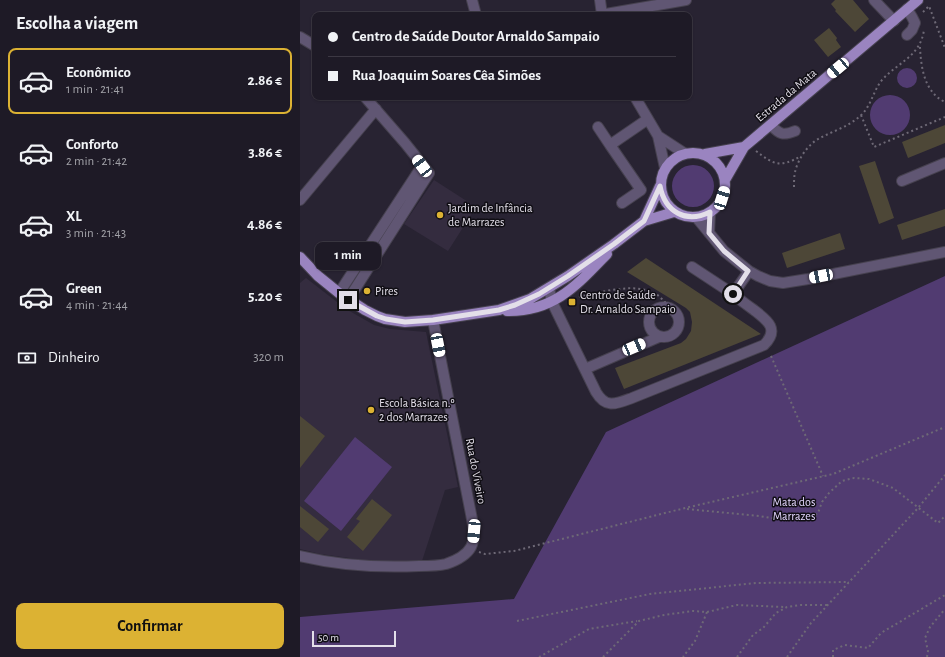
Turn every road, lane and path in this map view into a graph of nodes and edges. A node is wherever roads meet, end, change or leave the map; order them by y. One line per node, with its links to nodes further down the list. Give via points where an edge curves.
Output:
1 (472, 0): 7 (street)
2 (600, 0): 8 (street)
3 (686, 0): 9 (street)
4 (874, 0): 12 (street)
5 (916, 1): 6 (main road, Estrada da Mata); 10 (path)
6 (907, 10): 12 (main road, Estrada da Mata); 14 (street, via 915,23)
7 (475, 12)
8 (601, 12)
9 (618, 12)
10 (923, 12): 11 (path); 18 (path, via 929,6)
11 (924, 17)
12 (894, 21): 26 (main road, Estrada da Mata)
13 (925, 26): 17 (path)
14 (907, 35)
15 (300, 38): 16 (street)
16 (312, 44)
17 (919, 45): 21 (path, via 926,81); 23 (path, via 909,58 881,81)
18 (945, 48)
19 (368, 100): 22 (street)
20 (637, 100): 25 (street)
21 (945, 102)
22 (376, 109): 37 (street); 43 (street)
23 (861, 115): 24 (path, via 874,147); 35 (path, via 851,123 818,139)
24 (945, 117)
25 (648, 119): 29 (street); 30 (street)
26 (771, 125): 28 (street, via 778,132 788,134); 31 (main road, Estrada da Mata)
27 (598, 127): 30 (street)
28 (795, 131)
29 (658, 136): 33 (street); 38 (street)
30 (610, 145): 44 (street, via 641,190)
31 (744, 148): 34 (main road); 39 (main road, Estrada da Mata)
32 (756, 151): 35 (path, via 777,164 785,164)
33 (684, 153): 34 (main road); 38 (main road)
34 (705, 154): 39 (main road, via 719,165)
35 (802, 156): 42 (path, via 795,171)
36 (945, 163): 40 (street)
37 (422, 166): 56 (street); 59 (street, via 429,174)
38 (665, 168): 41 (main road)
39 (725, 180): 46 (main road, via 722,198)
40 (902, 181)
41 (660, 186): 45 (main road, via 666,203); 48 (main road)
42 (794, 187)
43 (300, 200)
44 (622, 203)
45 (674, 212): 47 (main road); 48 (main road)
46 (710, 212): 47 (main road); 49 (street)
47 (696, 217): 49 (street)
48 (644, 221): 50 (main road)
49 (709, 233): 54 (street, via 724,251)
50 (614, 244): 55 (main road); 60 (main road, via 575,286)
51 (945, 252): 54 (street, via 782,283 770,281)
52 (300, 257): 56 (main road)
53 (692, 267): 57 (street)
54 (748, 271): 57 (street)
55 (549, 288): 60 (street); 62 (main road, via 530,299)
56 (339, 293): 59 (main road)
57 (733, 294): 66 (street, via 768,321 772,334 764,345 615,404 604,402 600,398)
58 (579, 297): 61 (path, via 608,290 633,288 655,293)
59 (348, 300): 63 (main road, via 386,319 405,322)
60 (552, 302): 62 (main road, via 530,310); 66 (street)
61 (670, 308): 64 (street, via 680,319 678,329 671,336); 64 (street, via 660,307 651,313 649,318 652,332)
62 (499, 310): 63 (main road)
63 (433, 320): 73 (street, Rua do Viveiro, via 474,531)
64 (659, 337): 66 (street)
65 (771, 356): 69 (path)
66 (585, 368)
67 (945, 428): 69 (path)
68 (945, 475): 71 (path)
69 (823, 476): 70 (path)
70 (685, 508): 71 (path, via 783,520 811,518 818,513 829,493 842,481 854,478 869,479 893,488); 73 (path, via 514,551 484,554)
71 (918, 508): 72 (path, via 938,523); 75 (path)
72 (945, 516)
73 (470, 549): 74 (street, via 459,559 444,565 403,567 358,565)
74 (300, 556)
75 (849, 582): 77 (path); 82 (path, via 756,583 650,594)
76 (945, 595): 88 (path, via 881,633 868,648 845,645 833,650)
77 (828, 605): 78 (path); 87 (path, via 811,623)
78 (787, 607): 80 (path, via 737,605); 86 (path, via 776,613)
79 (945, 609): 89 (path, via 930,626 924,638)
80 (707, 612): 81 (path, via 693,611); 85 (path, via 695,641)
81 (639, 621): 83 (path, via 589,629); 84 (path)
82 (517, 622)
83 (539, 657)
84 (603, 657)
85 (683, 657)
86 (737, 657)
87 (787, 657)
88 (833, 657)
89 (927, 657)

